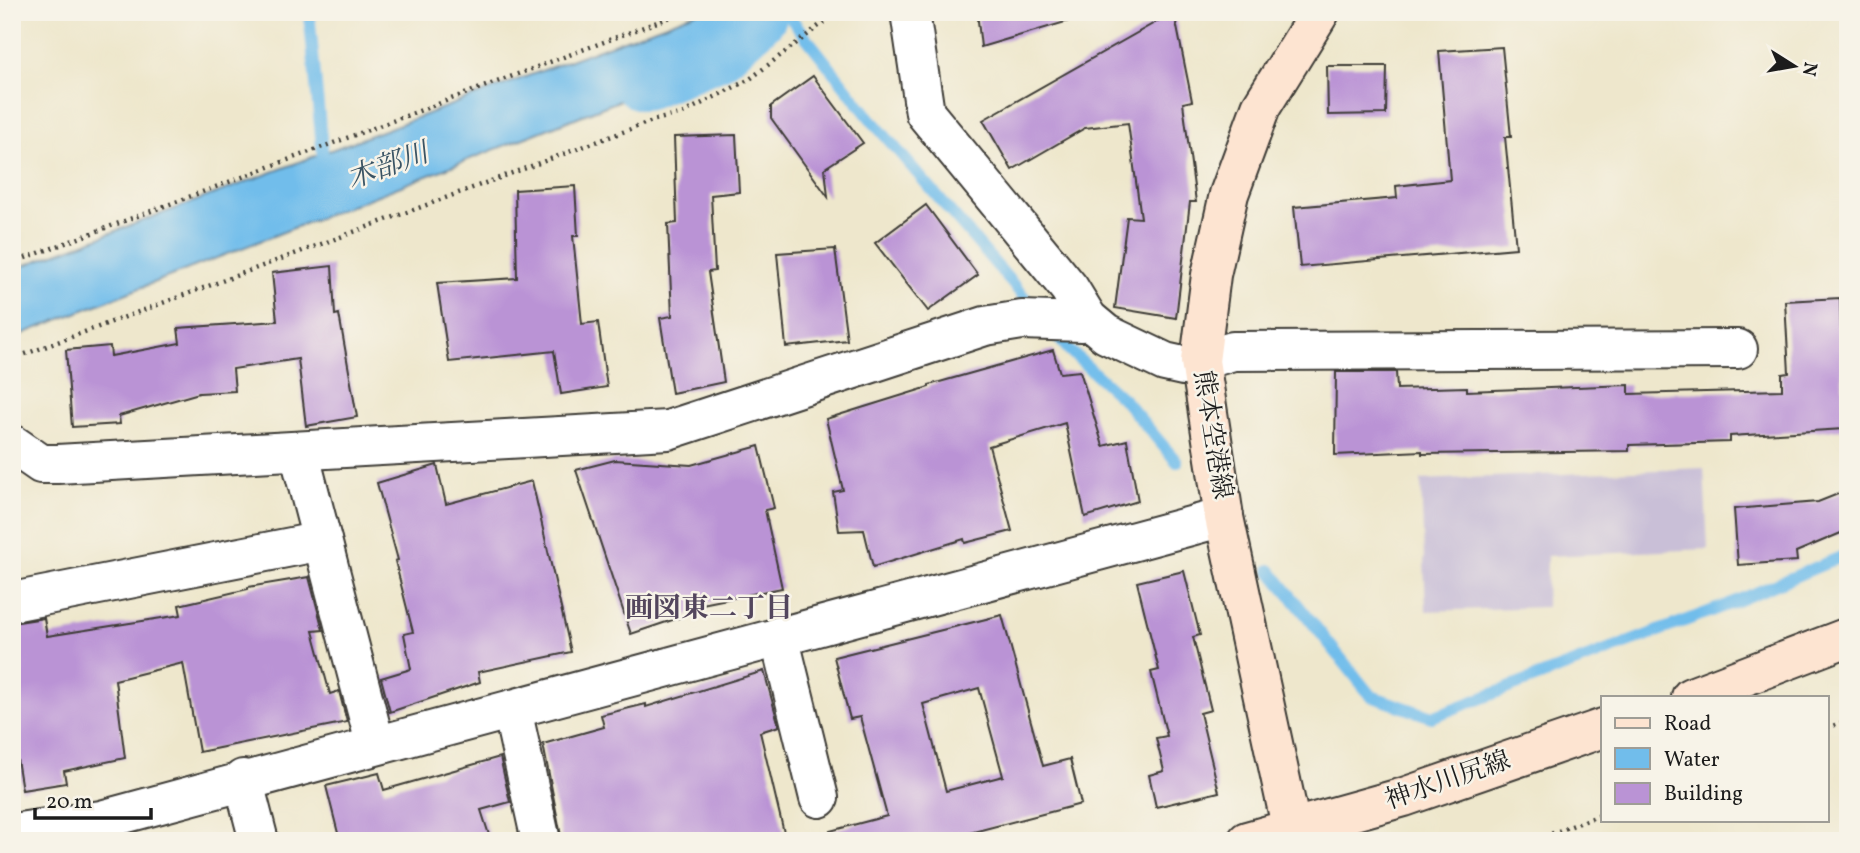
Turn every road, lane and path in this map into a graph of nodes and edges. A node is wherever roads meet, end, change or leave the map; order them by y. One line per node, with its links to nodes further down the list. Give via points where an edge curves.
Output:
1 (684, 12): 5 (path)
2 (837, 12): 8 (path, via 750,79 683,113)
3 (910, 12): 6 (street, via 925,113 1069,288)
4 (1320, 12): 9 (main road, 熊本空港線, via 1261,107 1229,194 1211,275)
5 (12, 263)
6 (1081, 320): 9 (street, via 1165,362 1183,366); 11 (street, via 1022,320 985,327 668,430)
7 (1738, 349): 9 (street, via 1233,351)
8 (12, 359)
9 (1200, 361): 12 (main road, 熊本空港線)
10 (12, 444): 11 (street, via 41,464)
11 (299, 452): 13 (street)
12 (1224, 517): 15 (street); 26 (main road, 熊本空港線)
13 (321, 541): 14 (street); 22 (street)
14 (12, 602)
15 (779, 636): 18 (street); 24 (street)
16 (1848, 637): 17 (main road)
17 (1694, 696)
18 (512, 709): 22 (street); 29 (street)
19 (1848, 720): 20 (path)
20 (1828, 728)
21 (1601, 729): 26 (main road, 神水川尻線)
22 (375, 743): 23 (street)
23 (243, 779): 27 (street, via 101,820); 28 (street)
24 (819, 798)
25 (1601, 815): 31 (path)
26 (1292, 831): 30 (main road)
27 (12, 834)
28 (259, 841)
29 (541, 841)
30 (1247, 841)
31 (1532, 841)

